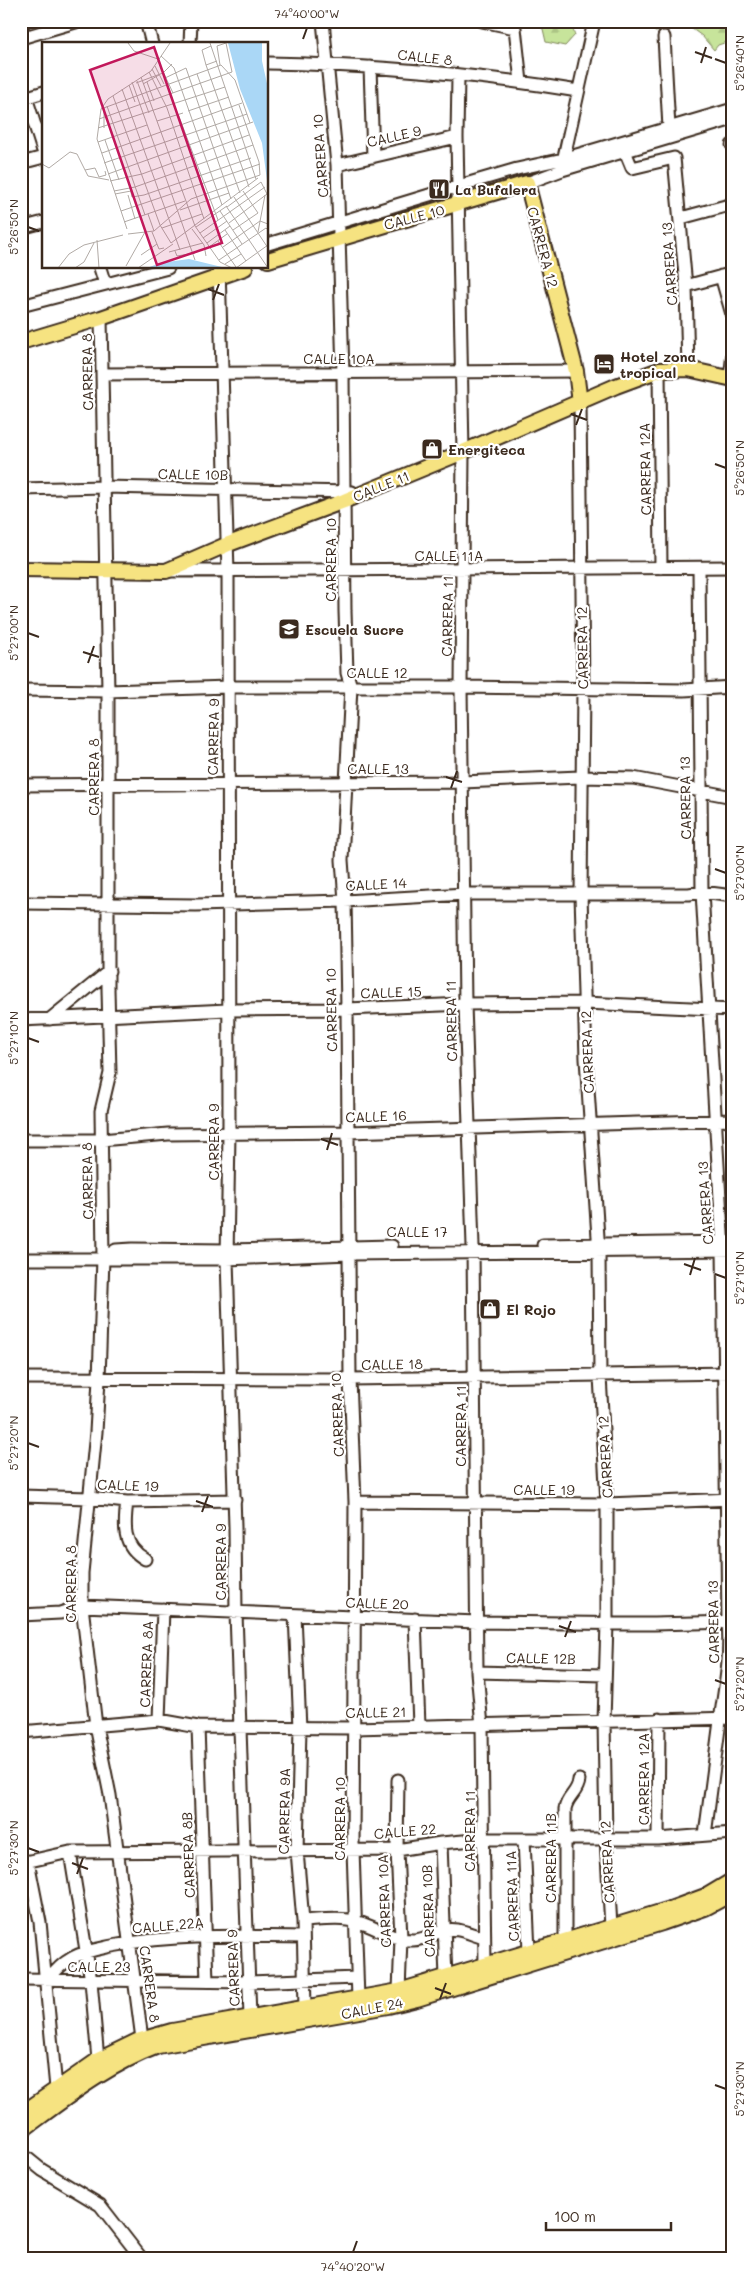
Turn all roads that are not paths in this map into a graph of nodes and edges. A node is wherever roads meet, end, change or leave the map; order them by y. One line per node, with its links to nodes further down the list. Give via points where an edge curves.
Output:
1 (79, 21): 8 (street)
2 (146, 21): 10 (street)
3 (191, 21): 11 (street)
4 (323, 21): 13 (street, CARRERA 10)
5 (482, 21): 16 (street, via 515,28)
6 (21, 23): 8 (street)
7 (593, 26): 17 (street)
8 (23, 37)
9 (664, 37): 22 (street)
10 (151, 42)
11 (190, 42)
12 (269, 63): 13 (street, CALLE 8)
13 (328, 64): 14 (street, CALLE 8); 29 (street, CARRERA 10)
14 (370, 67): 15 (street, CALLE 8); 27 (street)
15 (458, 76): 16 (street, CALLE 8); 23 (street, CARRERA 11)
16 (521, 82): 17 (street, CALLE 8)
17 (578, 92): 30 (street)
18 (42, 93): 19 (street)
19 (24, 98): 24 (street)
20 (733, 109): 22 (street, CALLE 10)
21 (733, 119): 25 (street, CALLE 10)
22 (668, 128): 30 (street, CALLE 10)
23 (457, 137): 27 (street, CALLE 9); 32 (street, CARRERA 11)
24 (42, 150)
25 (624, 151): 30 (street, CALLE 10); 35 (street, CARRERA 13, via 632,168 674,158)
26 (42, 157): 28 (street)
27 (373, 157): 29 (street, CALLE 9)
28 (21, 164)
29 (337, 165): 36 (street, CARRERA 10)
30 (562, 165): 31 (street, CALLE 10); 32 (street, CALLE 10, via 517,169)
31 (527, 183): 34 (main road, CALLE 10); 57 (main road, CARRERA 12)
32 (458, 186): 34 (street, CARRERA 11); 36 (street, CALLE 10)
33 (733, 204): 35 (street)
34 (459, 205): 39 (main road, CALLE 10); 58 (street, CARRERA 11)
35 (681, 218): 49 (street, CARRERA 13)
36 (338, 222): 39 (street, CARRERA 10); 40 (street, CALLE 10)
37 (42, 223): 38 (street)
38 (21, 228)
39 (340, 237): 41 (main road, CALLE 10); 61 (street, CARRERA 10)
40 (269, 244)
41 (269, 260)
42 (100, 269): 48 (street)
43 (164, 269): 48 (street)
44 (237, 269): 45 (main road)
45 (220, 271): 51 (main road); 60 (street, CARRERA 9)
46 (733, 273): 47 (street)
47 (721, 276): 49 (street); 52 (street)
48 (105, 284): 50 (street)
49 (686, 286): 55 (street, CARRERA 13)
50 (21, 306)
51 (101, 318): 53 (main road); 59 (street, CARRERA 8)
52 (733, 318)
53 (21, 342)
54 (733, 352): 62 (street)
55 (688, 368): 56 (main road, CALLE 11); 62 (main road, CALLE 11)
56 (659, 370): 63 (main road, CALLE 11); 72 (street, CARRERA 12A)
57 (576, 371): 58 (street, CALLE 10A); 63 (main road, CARRERA 12)
58 (462, 373): 61 (street, CALLE 10A); 64 (street, CARRERA 11)
59 (102, 374): 60 (street, CALLE 10A); 65 (street, CARRERA 8)
60 (223, 374): 61 (street, CALLE 10A); 67 (street, CARRERA 9)
61 (343, 374): 68 (street, CARRERA 10)
62 (732, 379)
63 (580, 404): 64 (main road, CALLE 11); 71 (street, CARRERA 12)
64 (463, 452): 68 (main road, CALLE 11, via 365,492); 77 (street, CARRERA 11)
65 (104, 486): 66 (street, CALLE 10B); 67 (street, CALLE 10B); 76 (street, CARRERA 8)
66 (21, 489)
67 (225, 490): 68 (street, CALLE 10B); 69 (street, CARRERA 9)
68 (344, 497): 69 (main road, CALLE 11); 75 (street, CARRERA 10)
69 (226, 545): 78 (main road, CALLE 11); 79 (street, CARRERA 9)
70 (733, 567): 73 (street, CALLE 11A)
71 (581, 568): 72 (street, CALLE 11A); 77 (street, CALLE 11A); 84 (street, CARRERA 12)
72 (661, 568): 73 (street, CALLE 11A)
73 (699, 568): 85 (street, CARRERA 13)
74 (21, 569): 76 (main road, CALLE 11)
75 (344, 569): 77 (street, CALLE 11A); 79 (street, CALLE 11A); 80 (street, CARRERA 10)
76 (105, 570): 78 (main road, CALLE 11); 87 (street, CARRERA 8)
77 (463, 570): 81 (street, CARRERA 11)
78 (166, 571): 79 (street, CALLE 11A)
79 (228, 572): 83 (street, CARRERA 9)
80 (350, 687): 81 (street, CALLE 12); 83 (street, CALLE 12); 91 (street, CARRERA 10)
81 (462, 687): 84 (street, CALLE 12); 89 (street, CARRERA 11)
82 (733, 687): 85 (street, CALLE 12)
83 (228, 688): 87 (street, CALLE 12); 90 (street, CARRERA 9)
84 (583, 689): 85 (street, CALLE 12); 88 (street, CARRERA 12)
85 (700, 689): 94 (street, CARRERA 13)
86 (21, 690): 87 (street, CALLE 12)
87 (108, 691): 93 (street, CARRERA 8)
88 (580, 777): 89 (street, CALLE 13); 94 (street, CALLE 13, via 633,778); 98 (street, CARRERA 12)
89 (462, 782): 91 (street, CALLE 13); 97 (street, CARRERA 11)
90 (227, 783): 91 (street, CALLE 13); 93 (street, CALLE 13); 103 (street, CARRERA 9)
91 (347, 783): 100 (street, CARRERA 10, via 342,860)
92 (21, 785): 93 (street, CALLE 13)
93 (108, 786): 102 (street, CARRERA 8)
94 (700, 792): 95 (street, CALLE 13); 96 (street, CARRERA 13)
95 (733, 798)
96 (702, 892): 98 (street, CALLE 14); 99 (street, CALLE 14); 107 (street, CARRERA 13)
97 (465, 894): 98 (street, CALLE 14); 100 (street, CALLE 14); 106 (street, CARRERA 11)
98 (581, 894): 105 (street, CARRERA 12)
99 (733, 896)
100 (345, 901): 103 (street, CALLE 14); 108 (street, CARRERA 10)
101 (21, 902): 102 (street, CALLE 14)
102 (109, 903): 103 (street, CALLE 14); 104 (street, CARRERA 8)
103 (227, 904): 109 (street, CARRERA 9)
104 (109, 972): 111 (street, CARRERA 8); 112 (street)
105 (585, 1003): 106 (street, CALLE 15); 107 (street, CALLE 15); 116 (street, CARRERA 12)
106 (465, 1004): 108 (street, CALLE 15); 117 (street, CARRERA 11)
107 (708, 1008): 110 (street, CALLE 15); 114 (street, CARRERA 13)
108 (347, 1009): 109 (street, CALLE 15); 118 (street, CARRERA 10)
109 (227, 1010): 111 (street, CALLE 15); 119 (street, CARRERA 9)
110 (733, 1010)
111 (110, 1015): 112 (street, CALLE 15); 121 (street, CARRERA 8, via 110,1073 101,1111)
112 (50, 1019): 113 (street, CALLE 15)
113 (21, 1020)
114 (714, 1120): 115 (street, CALLE 16); 116 (street, CALLE 16); 122 (street, CARRERA 13)
115 (733, 1120)
116 (591, 1124): 117 (street, CALLE 16); 123 (street, CARRERA 12)
117 (469, 1127): 118 (street, CALLE 16); 124 (street, CARRERA 11)
118 (348, 1132): 119 (street, CALLE 16); 125 (street, CARRERA 10)
119 (229, 1133): 121 (street, CALLE 16); 126 (street, CARRERA 9)
120 (21, 1140): 121 (street, CALLE 16)
121 (101, 1140): 127 (street, CARRERA 8)
122 (728, 1246): 123 (street, CALLE 17); 129 (street, CARRERA 13)
123 (599, 1248): 124 (street, CALLE 17); 130 (street, CARRERA 12)
124 (473, 1249): 125 (street, CALLE 17); 131 (street, CARRERA 11)
125 (349, 1250): 126 (street, CALLE 17); 134 (street, CARRERA 10)
126 (227, 1255): 127 (street, CALLE 17); 135 (street, CARRERA 9)
127 (103, 1258): 128 (street, CALLE 17); 133 (street, CARRERA 8)
128 (21, 1259)
129 (729, 1373): 130 (street, CALLE 18); 138 (street, CARRERA 13)
130 (600, 1376): 131 (street, CALLE 18); 143 (street, CARRERA 12)
131 (474, 1377): 134 (street, CALLE 18); 142 (street, CARRERA 11)
132 (21, 1378): 133 (street, CALLE 18)
133 (99, 1379): 135 (street, CALLE 18); 137 (street, CARRERA 8)
134 (350, 1379): 135 (street, CALLE 18); 141 (street, CARRERA 10)
135 (230, 1380): 139 (street, CARRERA 9)
136 (21, 1496): 137 (street, CALLE 19)
137 (89, 1498): 140 (street, CALLE 19); 145 (street, CARRERA 8)
138 (729, 1499): 143 (street, CALLE 19); 153 (street, CARRERA 13)
139 (235, 1500): 140 (street, CALLE 19); 147 (street, CARRERA 9)
140 (127, 1502): 144 (street, via 125,1530 129,1544 135,1554)
141 (355, 1502): 142 (street, CALLE 19); 150 (street, CARRERA 10)
142 (475, 1504): 143 (street, CALLE 19); 152 (street, CARRERA 11)
143 (607, 1504): 154 (street, CARRERA 12)
144 (145, 1559)
145 (82, 1606): 146 (street, CALLE 20); 148 (street, CALLE 20, via 60,1613); 162 (street, CARRERA 8)
146 (163, 1608): 147 (street, CALLE 20); 160 (street, CARRERA 8A)
147 (236, 1614): 149 (street, CALLE 20); 163 (street, CARRERA 9)
148 (21, 1615)
149 (295, 1615): 150 (street, CALLE 20); 167 (street, CARRERA 9A)
150 (354, 1617): 151 (street, CALLE 20); 168 (street, CARRERA 10)
151 (415, 1619): 152 (street, CALLE 20); 164 (street)
152 (477, 1622): 154 (street, CALLE 20); 155 (street, CARRERA 11)
153 (730, 1622): 154 (street, CALLE 20); 157 (street, CARRERA 13, via 728,1676)
154 (607, 1623): 156 (street, CARRERA 12)
155 (477, 1672): 156 (street, CALLE 12B); 165 (street, CARRERA 11)
156 (604, 1674): 161 (street, CARRERA 12)
157 (720, 1718): 158 (street, CALLE 21); 159 (street, CALLE 21); 173 (street, CARRERA 13)
158 (733, 1718)
159 (659, 1719): 161 (street, CALLE 21); 177 (street, CARRERA 12A)
160 (159, 1720): 162 (street, CALLE 21); 166 (street, CALLE 21)
161 (604, 1721): 165 (street, CALLE 21); 175 (street, CARRERA 12)
162 (96, 1726): 169 (street, CALLE 21); 186 (street, CARRERA 8)
163 (240, 1726): 166 (street, CALLE 21); 167 (street, CALLE 21); 181 (street, CARRERA 9)
164 (418, 1726): 165 (street, CALLE 21); 168 (street, CALLE 21)
165 (482, 1726): 176 (street, CARRERA 11)
166 (198, 1727): 180 (street, CARRERA 8B)
167 (300, 1728): 168 (street, CALLE 21); 184 (street, CARRERA 9A)
168 (354, 1728): 182 (street, CARRERA 10)
169 (21, 1732)
170 (398, 1780): 183 (street, CARRERA 10A)
171 (579, 1780): 174 (street, CARRERA 11B, via 566,1801)
172 (733, 1832): 173 (street, CALLE 22)
173 (705, 1835): 177 (street, CALLE 22)
174 (565, 1838): 175 (street, CALLE 22); 178 (street, CALLE 22); 199 (street, CARRERA 11B)
175 (606, 1838): 177 (street, CALLE 22); 192 (street, CARRERA 12)
176 (485, 1839): 178 (street, CALLE 22); 179 (street, CALLE 22); 198 (street, CARRERA 11)
177 (658, 1839)
178 (524, 1840): 202 (street, CARRERA 11A)
179 (441, 1843): 183 (street, CALLE 22); 193 (street, CARRERA 10B)
180 (203, 1850): 181 (street, CALLE 22); 186 (street, CALLE 22); 194 (street, CARRERA 8B)
181 (245, 1850): 184 (street, CALLE 22); 195 (street, CARRERA 9)
182 (353, 1850): 183 (street, CALLE 22); 184 (street, CALLE 22); 191 (street, CARRERA 10)
183 (397, 1850): 197 (street, CARRERA 10A)
184 (297, 1851): 190 (street, CARRERA 9A)
185 (70, 1852): 186 (street, CALLE 22); 187 (street, CALLE 22); 201 (street)
186 (118, 1852): 200 (street, CARRERA 8)
187 (25, 1862): 208 (street, via 40,1922)
188 (733, 1880): 192 (main road, CALLE 24, via 695,1900)
189 (733, 1893): 221 (main road, CALLE 24, via 705,1908 671,1920 417,1999 158,2046 98,2074)
190 (303, 1920): 191 (street); 196 (street, CARRERA 9A)
191 (355, 1921): 197 (street); 204 (street, CARRERA 10)
192 (611, 1927): 199 (main road, CALLE 24)
193 (443, 1931): 197 (street, via 422,1939); 198 (street, via 456,1929); 205 (street, CARRERA 10B)
194 (205, 1936): 195 (street, CALLE 22A); 200 (street, CALLE 22A); 211 (street, CARRERA 8B)
195 (247, 1936): 196 (street, CALLE 22A); 212 (street, CARRERA 9)
196 (302, 1937): 207 (street, CARRERA 9A)
197 (401, 1938): 213 (street, CARRERA 10A)
198 (484, 1938): 203 (street, CARRERA 11)
199 (565, 1941): 202 (main road, CALLE 24)
200 (129, 1943): 201 (street, CALLE 22A); 210 (street, CARRERA 8)
201 (87, 1952): 208 (street, CALLE 22A, via 63,1964); 209 (street)
202 (529, 1952): 203 (main road, CALLE 24)
203 (485, 1966): 205 (main road, CALLE 24)
204 (357, 1978): 207 (street, CALLE 23); 214 (street, CARRERA 10)
205 (446, 1978): 213 (main road, CALLE 24)
206 (21, 1979): 208 (street, CALLE 23)
207 (303, 1980): 212 (street, CALLE 23); 215 (street, CARRERA 9A)
208 (47, 1981): 209 (street, CALLE 23); 219 (street)
209 (91, 1981): 210 (street, CALLE 23); 218 (street)
210 (135, 1981): 211 (street, CALLE 23); 217 (street, CARRERA 8)
211 (206, 1981): 212 (street, CALLE 23)
212 (249, 1982): 216 (street, CARRERA 9)
213 (399, 1991): 214 (main road, CALLE 24)
214 (358, 1999): 215 (main road, CALLE 24)
215 (304, 2008): 216 (main road, CALLE 24)
216 (250, 2018): 217 (main road, CALLE 24)
217 (142, 2039): 218 (main road, CALLE 24)
218 (98, 2060): 219 (main road, CALLE 24)
219 (56, 2088): 220 (main road, CALLE 24)
220 (21, 2114)
221 (21, 2131)
222 (21, 2153): 223 (street, via 100,2205)
223 (142, 2259)

